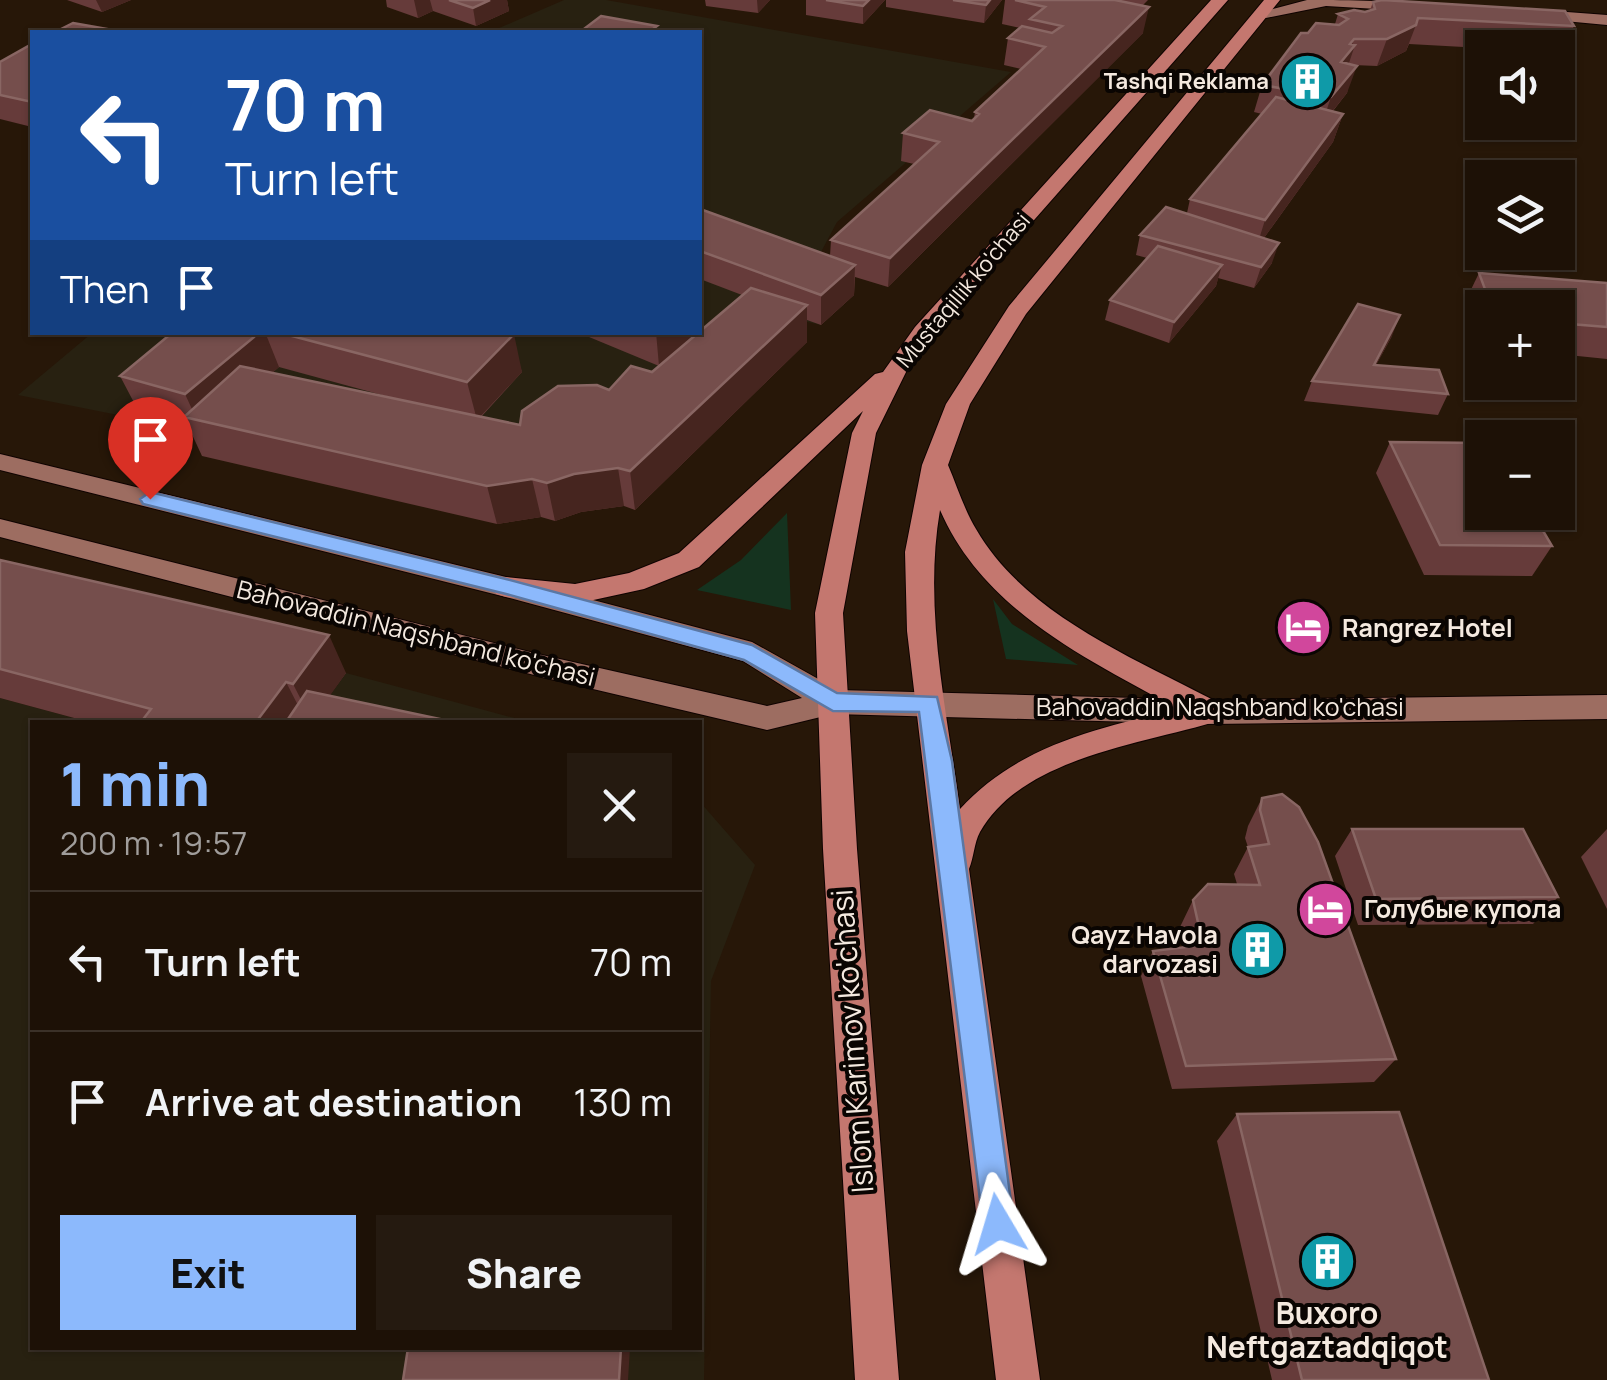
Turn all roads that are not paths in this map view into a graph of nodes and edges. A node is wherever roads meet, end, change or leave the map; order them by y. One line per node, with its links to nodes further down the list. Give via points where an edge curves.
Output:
1 (1220, 0): 6 (main road, Mustaqillik ko'chasi)
2 (1269, 6): 3 (main road, via 1326,1); 8 (main road, via 1017,311 958,404)
3 (1422, 7)
4 (1500, 12): 5 (main road)
5 (1607, 20)
6 (896, 367): 10 (main road, via 689,560 634,582 575,594); 11 (main road, Mustaqillik ko'chasi, via 864,434 854,476 829,613)
7 (0, 462): 10 (main road, Bahovaddin Naqshband ko'chasi)
8 (935, 465): 12 (main road, via 920,552); 14 (main road, via 975,550 1050,622)
9 (0, 528): 11 (main road, Bahovaddin Naqshband ko'chasi, via 767,718)
10 (506, 587): 11 (main road, Bahovaddin Naqshband ko'chasi, via 752,653)
11 (833, 702): 12 (main road, Bahovaddin Naqshband ko'chasi); 16 (main road, Islom Karimov ko'chasi)
12 (929, 704): 14 (main road, Bahovaddin Naqshband ko'chasi); 15 (main road)
13 (1607, 708): 14 (main road, Bahovaddin Naqshband ko'chasi)
14 (1210, 712): 15 (main road, via 1041,760 999,788 966,826)
15 (953, 872): 17 (main road)
16 (877, 1380)
17 (1018, 1380)

